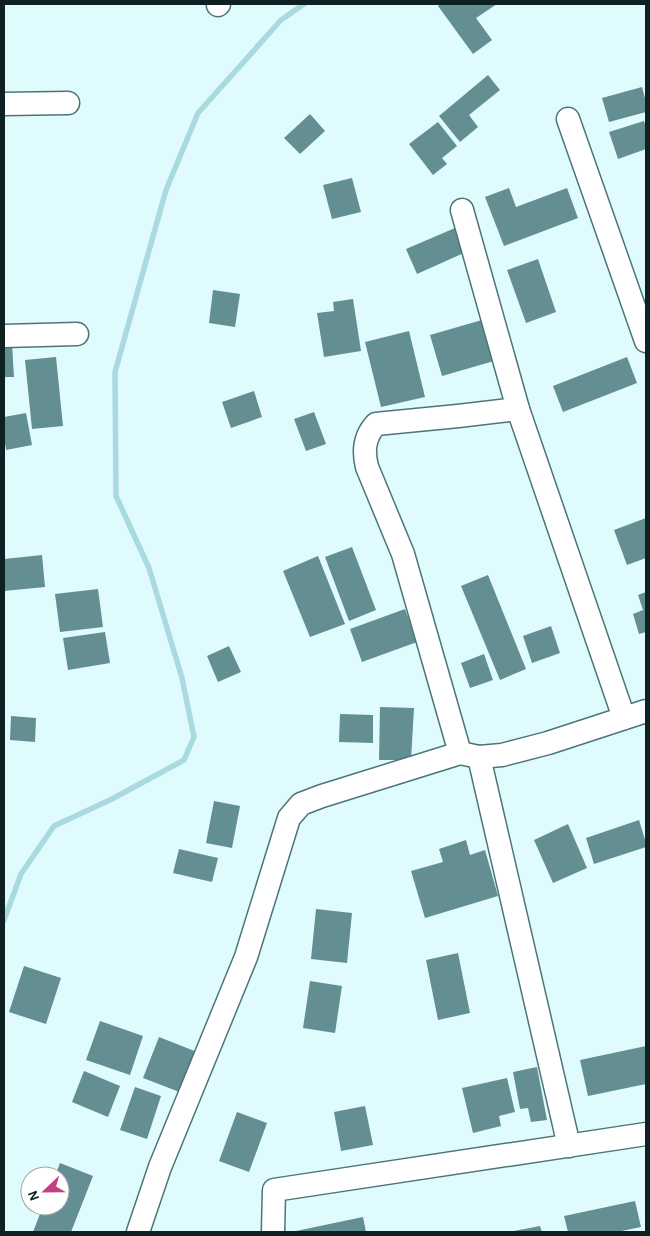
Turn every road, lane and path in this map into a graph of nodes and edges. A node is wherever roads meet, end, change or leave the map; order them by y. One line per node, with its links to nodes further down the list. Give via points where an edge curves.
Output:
1 (68, 103): 2 (street)
2 (4, 104)
3 (568, 119): 5 (street)
4 (462, 210): 9 (street)
5 (642, 314): 8 (street)
6 (77, 334): 7 (street)
7 (4, 336)
8 (646, 341)
9 (518, 409): 11 (street); 12 (street, via 376,424 370,431 364,453 403,554 435,670)
10 (646, 711): 11 (street)
11 (624, 718): 12 (street, via 548,743 502,754)
12 (470, 755): 14 (street); 15 (street, via 315,799 301,804 289,818 246,958 160,1167)
13 (646, 1134): 14 (street)
14 (569, 1146): 16 (street, via 274,1190)
15 (138, 1232)
16 (273, 1232)

